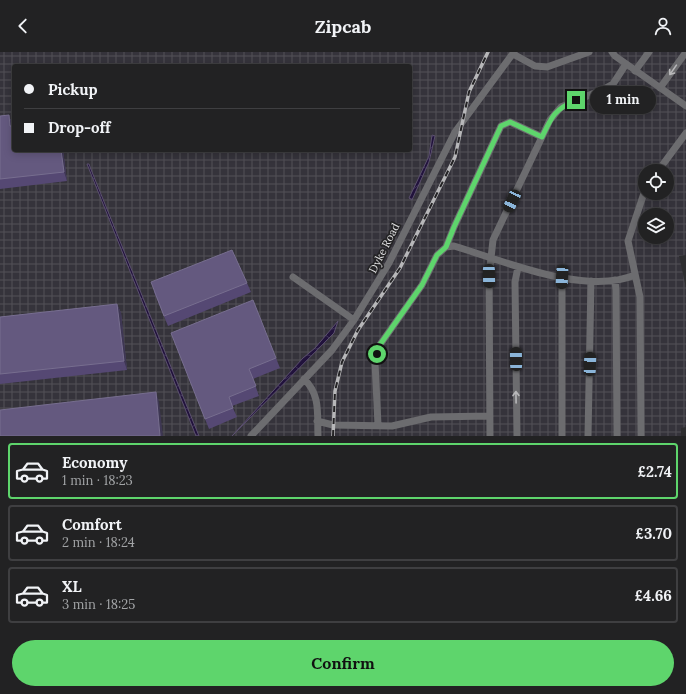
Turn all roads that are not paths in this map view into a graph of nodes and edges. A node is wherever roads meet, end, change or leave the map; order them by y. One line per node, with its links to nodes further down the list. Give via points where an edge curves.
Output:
1 (589, 52): 5 (street, via 547,67 535,66)
2 (612, 52): 6 (street)
3 (649, 52): 7 (street)
4 (686, 52): 8 (street, one-way to 8)
5 (513, 53): 22 (street, Dyke Road, via 455,132 386,269)
6 (626, 64): 7 (street); 11 (street, via 613,84 561,107 550,120)
7 (635, 71): 8 (street)
8 (660, 88): 9 (street)
9 (686, 106)
10 (686, 133): 12 (street)
11 (542, 137): 14 (street, via 510,122 501,126); 15 (street, via 493,240)
12 (663, 164)
13 (642, 200): 17 (street, via 628,241)
14 (446, 247): 15 (street, via 454,246); 26 (street, via 437,255 422,285 379,346 375,362)
15 (490, 258): 16 (street); 24 (street)
16 (518, 267): 19 (street); 30 (street, one-way to 16, via 515,282)
17 (635, 275): 20 (street, via 624,280); 34 (street, via 640,297)
18 (293, 277): 22 (street)
19 (562, 277): 21 (street); 31 (street)
20 (615, 280): 21 (street); 33 (street)
21 (591, 281): 32 (street)
22 (354, 320): 23 (street, Dyke Road, via 332,350)
23 (304, 379): 25 (street, via 315,393 318,404); 27 (street, Dyke Road)
24 (490, 416): 26 (street, via 431,417 392,426); 29 (street)
25 (317, 421): 26 (street, via 332,425); 28 (street)
26 (378, 425)
27 (251, 436)
28 (318, 436)
29 (490, 436)
30 (517, 436)
31 (562, 436)
32 (588, 436)
33 (618, 436)
34 (641, 436)

